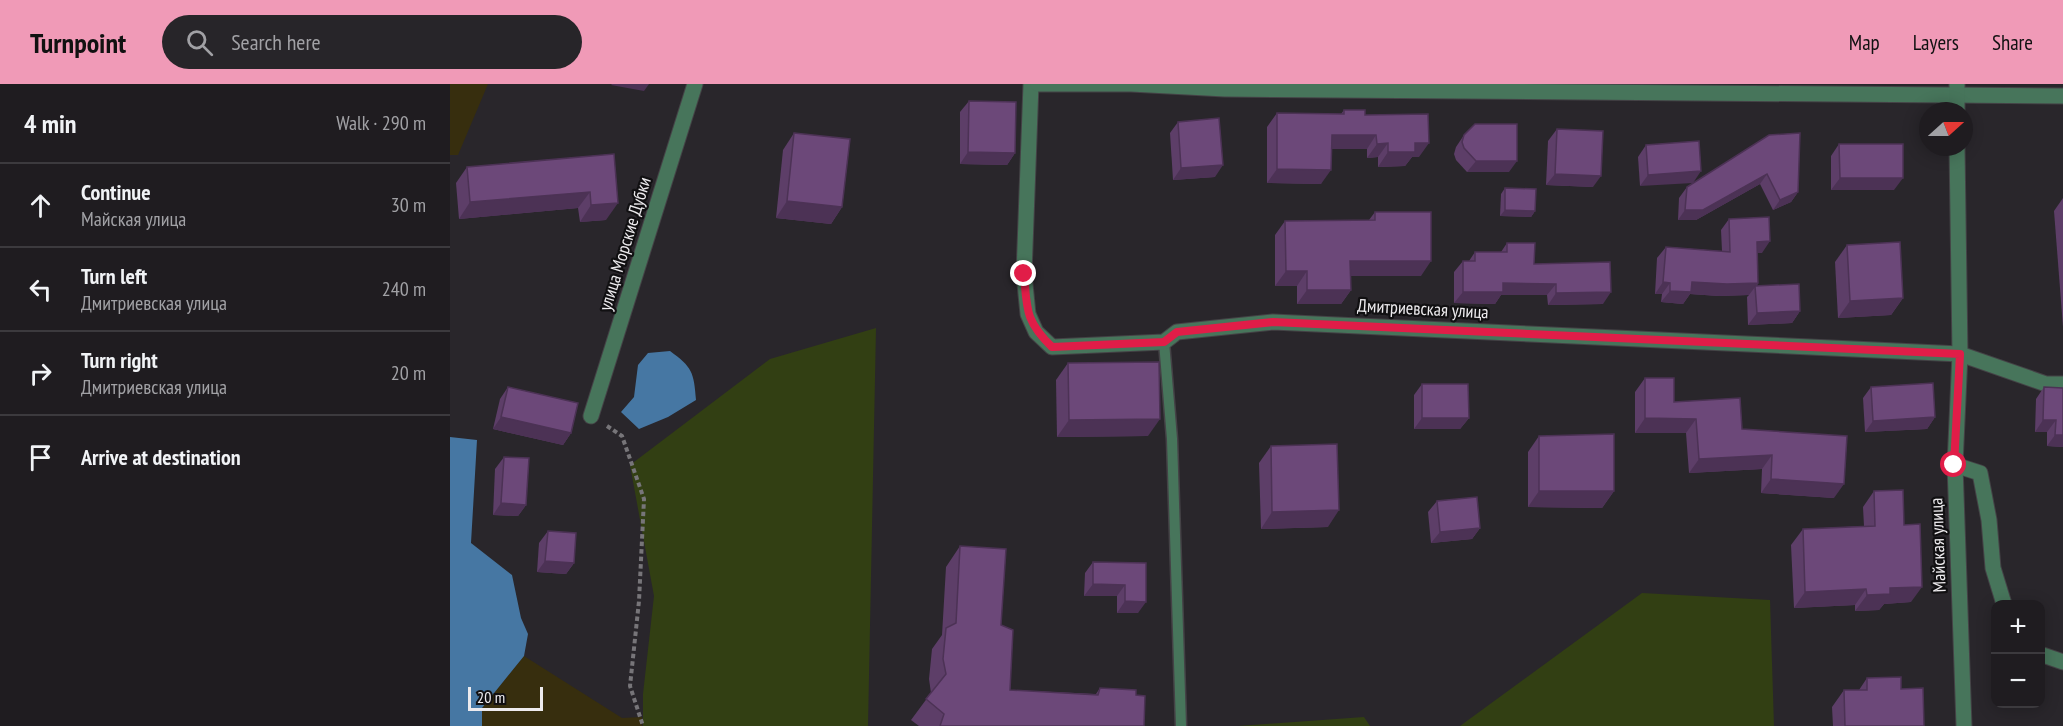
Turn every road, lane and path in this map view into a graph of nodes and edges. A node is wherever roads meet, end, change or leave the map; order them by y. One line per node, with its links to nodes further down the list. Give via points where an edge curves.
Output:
1 (695, 84): 11 (street, улица Морские Дубки)
2 (1031, 84): 8 (street, Дмитриевская улица, via 1024,274 1028,314 1036,332 1052,347)
3 (1038, 84): 4 (street)
4 (1226, 87): 5 (street)
5 (1957, 89): 6 (street)
6 (2063, 96)
7 (1957, 156): 9 (street, Майская улица)
8 (1164, 342): 9 (street, Дмитриевская улица, via 1177,332 1273,322); 17 (lane, via 1172,439)
9 (1960, 354): 10 (street, Дмитриевская улица, via 2046,384); 12 (street, Майская улица)
10 (2063, 384)
11 (591, 416): 16 (path, via 622,436 644,499 630,686)
12 (1954, 465): 13 (street, via 1980,473 1993,568); 18 (street, Майская улица)
13 (2003, 600)
14 (2045, 656): 15 (street)
15 (2063, 662)
16 (643, 726)
17 (1181, 726)
18 (1964, 726)

